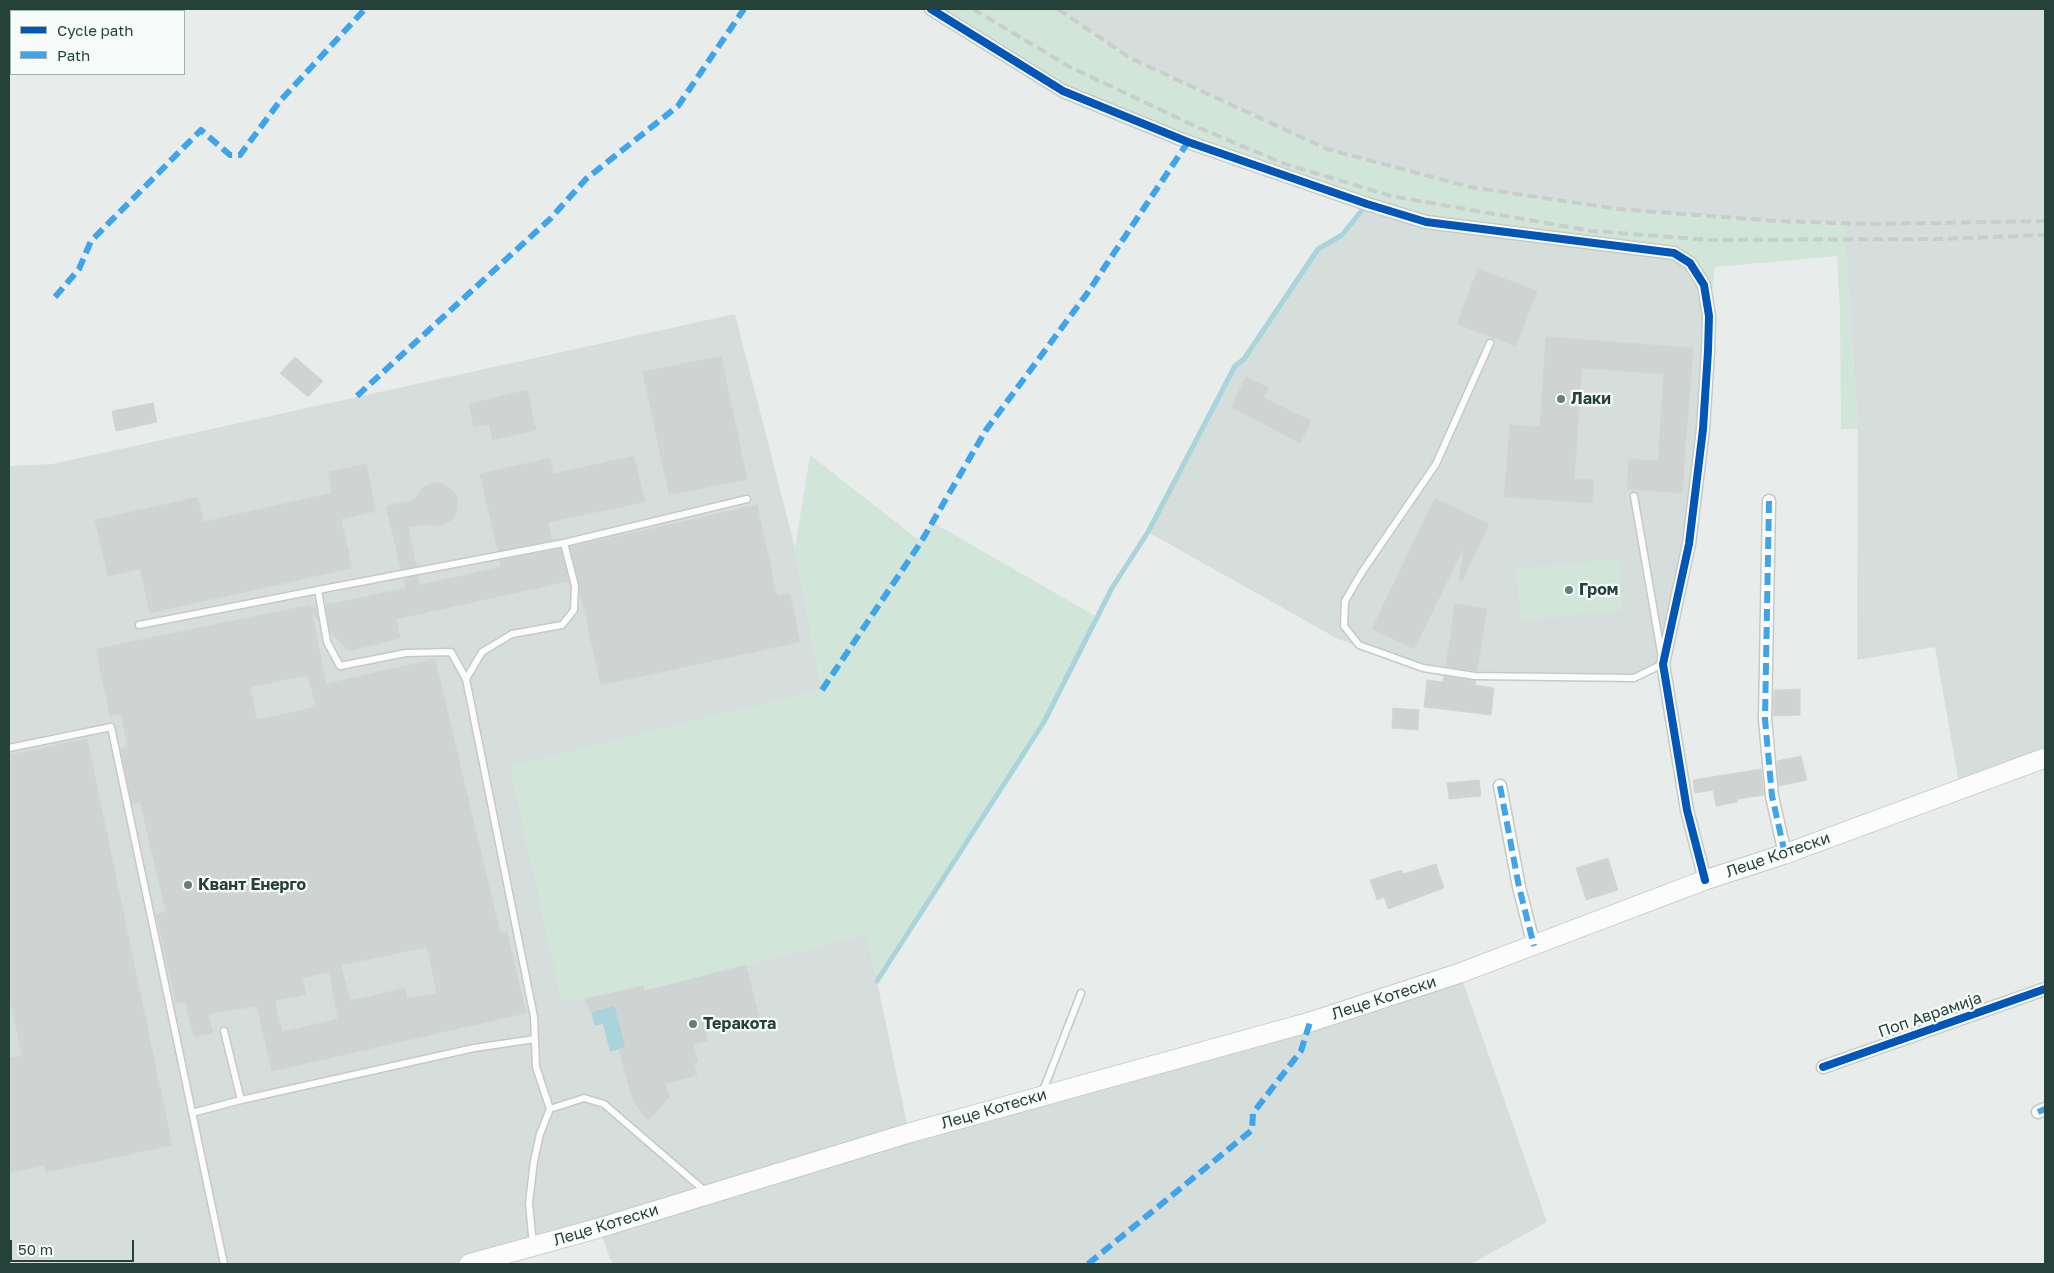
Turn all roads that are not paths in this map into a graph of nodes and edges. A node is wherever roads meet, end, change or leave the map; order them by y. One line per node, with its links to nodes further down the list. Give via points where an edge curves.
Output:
1 (931, 9): 9 (street, via 1063,91 1188,142 1367,204 1426,222 1674,253 1690,263 1704,285 1709,316 1707,370 1689,544)
2 (1490, 343): 9 (lane, via 1436,464 1345,601 1344,626 1359,645 1423,668 1475,676 1634,678)
3 (1634, 496): 9 (lane)
4 (747, 499): 6 (lane)
5 (1769, 501): 14 (street, via 1765,719 1772,796)
6 (564, 543): 7 (lane); 10 (lane, via 575,586 574,610 562,625 512,634 482,652)
7 (318, 590): 8 (lane); 10 (lane, via 327,642 340,666 406,654 451,652)
8 (139, 625)
9 (1663, 664): 15 (street, via 1687,810)
10 (466, 679): 20 (lane, via 534,1017)
11 (9, 748): 25 (lane, via 111,727)
12 (2045, 758): 14 (main road, Леце Котески)
13 (1500, 786): 16 (street, via 1519,888)
14 (1785, 854): 15 (main road, Леце Котески)
15 (1705, 880): 16 (main road, Леце Котески)
16 (1534, 946): 22 (main road, Леце Котески, via 1310,1022)
17 (2045, 989): 21 (street, Поп Аврамија)
18 (1081, 993): 22 (lane)
19 (224, 1031): 23 (lane)
20 (535, 1039): 23 (lane, via 474,1048); 24 (lane, via 536,1067)
21 (1823, 1067)
22 (1038, 1097): 26 (main road, Леце Котески)
23 (241, 1100): 25 (lane)
24 (550, 1109): 26 (lane, via 584,1098 604,1104); 27 (lane, Леце Котески, via 534,1161 529,1203)
25 (192, 1113): 28 (lane)
26 (708, 1193): 27 (main road, Леце Котески)
27 (533, 1246): 29 (main road, Леце Котески)
28 (224, 1264)
29 (468, 1264)

